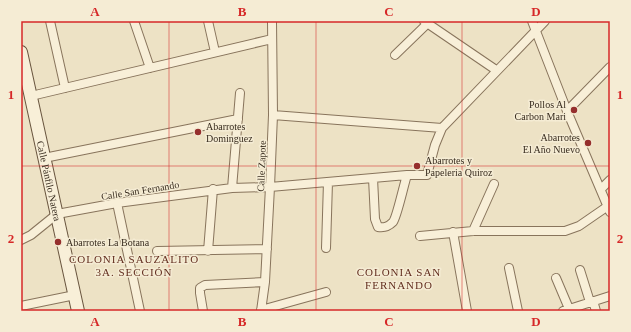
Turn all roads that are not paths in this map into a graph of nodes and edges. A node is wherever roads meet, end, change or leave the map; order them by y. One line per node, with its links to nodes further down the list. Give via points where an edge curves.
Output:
1 (50, 21): 16 (street)
2 (134, 21): 14 (street)
3 (208, 21): 11 (street)
4 (272, 21): 9 (street, Calle Zapote)
5 (532, 21): 8 (street)
6 (545, 21): 8 (street)
7 (426, 22): 12 (street); 15 (street)
8 (536, 30): 15 (street); 19 (street)
9 (272, 39): 11 (street); 20 (street, Calle Zapote)
10 (21, 52): 18 (main road, Calle Pánfilo Natera)
11 (215, 52): 14 (street)
12 (395, 55)
13 (610, 67): 19 (street)
14 (150, 68): 16 (street)
15 (496, 70): 22 (street)
16 (65, 88): 18 (street)
17 (240, 93): 21 (street)
18 (31, 96): 23 (main road, Calle Pánfilo Natera)
19 (567, 111): 32 (street)
20 (273, 115): 22 (street); 29 (street, Calle Zapote)
21 (238, 119): 23 (street); 30 (street)
22 (442, 128): 24 (street, Calle San Fernando, via 427,175)
23 (44, 158): 35 (main road, Calle Pánfilo Natera)
24 (407, 175): 25 (street, Calle San Fernando); 25 (street, via 394,221 382,228 378,227 375,218)
25 (373, 178): 27 (street, Calle San Fernando)
26 (610, 180): 32 (street)
27 (328, 182): 29 (street, Calle San Fernando); 40 (street)
28 (494, 184): 36 (street)
29 (270, 187): 30 (street, Calle San Fernando); 41 (street, Calle Zapote)
30 (232, 188): 31 (street, Calle San Fernando)
31 (213, 189): 33 (street, Calle San Fernando); 43 (street)
32 (601, 189): 34 (street)
33 (117, 203): 35 (street, Calle San Fernando); 56 (street)
34 (609, 209): 36 (street, via 565,231)
35 (57, 214): 39 (street, Calle San Fernando); 49 (main road, Calle Pánfilo Natera)
36 (473, 231): 37 (street)
37 (453, 232): 38 (street); 58 (street)
38 (420, 236)
39 (21, 240)
40 (326, 248)
41 (267, 249): 43 (street); 47 (street, Calle Zapote)
42 (157, 251): 43 (street)
43 (208, 251)
44 (509, 268): 59 (street)
45 (580, 270): 51 (street)
46 (556, 278): 54 (street)
47 (265, 282): 53 (street, Calle Zapote); 57 (street, via 205,285 200,288)
48 (326, 292): 53 (street)
49 (75, 295): 52 (street); 55 (main road, Calle Pánfilo Natera)
50 (610, 296): 51 (street)
51 (591, 302): 54 (street); 60 (street)
52 (21, 306)
53 (261, 310)
54 (567, 310)
55 (78, 311)
56 (140, 311)
57 (203, 311)
58 (467, 311)
59 (518, 311)
60 (596, 311)

